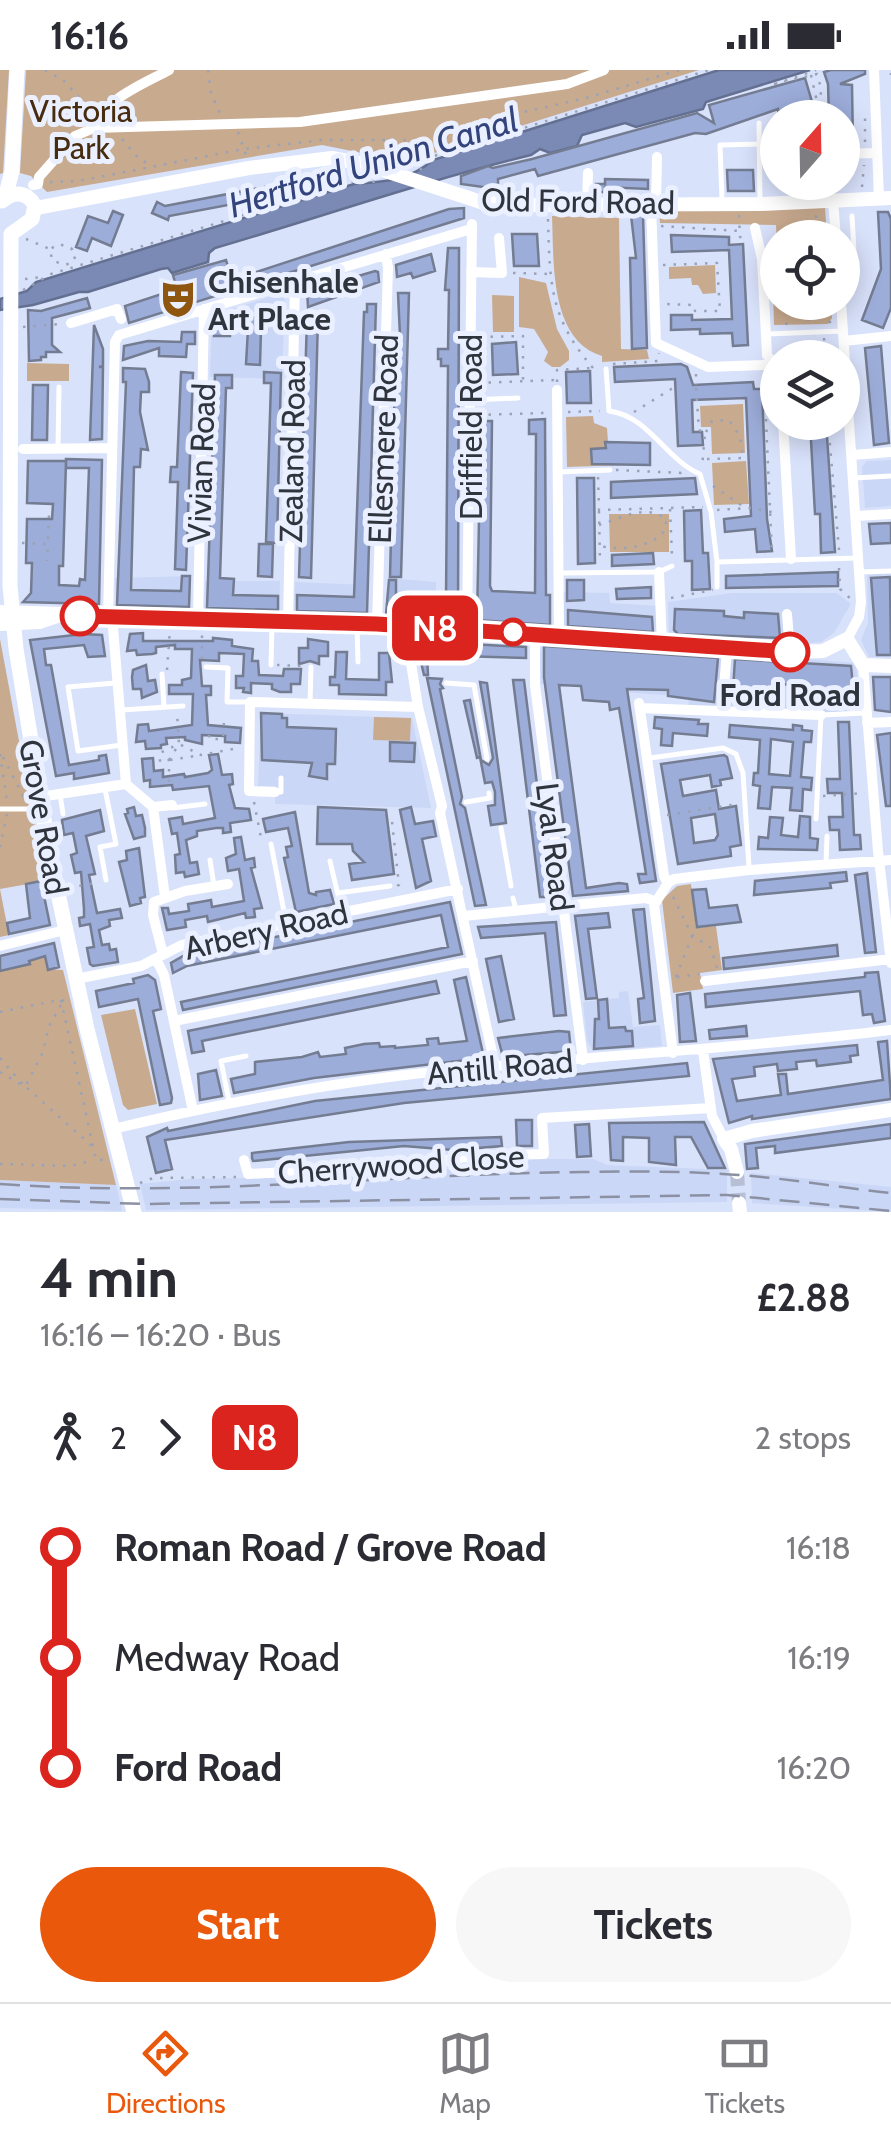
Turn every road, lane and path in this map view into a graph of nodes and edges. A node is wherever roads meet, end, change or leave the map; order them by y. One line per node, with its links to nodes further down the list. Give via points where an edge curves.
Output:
1 (17, 70): 28 (main road)
2 (45, 70): 12 (path, via 63,80)
3 (169, 70): 12 (street, via 109,105)
4 (208, 70): 13 (path, via 216,106)
5 (604, 70): 13 (street, via 566,84 300,122)
6 (679, 70): 16 (path, via 492,119 439,140 322,140)
7 (710, 70): 19 (path)
8 (816, 70): 10 (path, via 774,84 817,74)
9 (874, 70): 18 (street)
10 (819, 100)
11 (865, 117): 18 (path)
12 (96, 122): 14 (street); 24 (street, via 76,136)
13 (231, 125): 14 (street); 16 (path)
14 (118, 127): 22 (path, via 139,159)
15 (760, 144): 32 (lane, via 720,145)
16 (244, 149): 21 (path); 22 (path)
17 (860, 154): 18 (street)
18 (871, 154): 26 (path); 27 (street)
19 (431, 157)
20 (657, 157): 33 (street)
21 (248, 159)
22 (155, 166): 24 (path, via 78,181)
23 (588, 172): 31 (street)
24 (42, 180)
25 (355, 181): 54 (path)
26 (862, 193)
27 (885, 198): 30 (main road, Old Ford Road)
28 (6, 199): 36 (main road)
29 (760, 200): 35 (lane)
30 (826, 201): 35 (main road, Old Ford Road); 39 (path); 40 (street)
31 (587, 203): 33 (main road, Old Ford Road); 36 (main road, Old Ford Road, via 480,202 346,159 319,158)
32 (722, 203): 33 (main road, Old Ford Road); 34 (main road, Old Ford Road)
33 (653, 204): 42 (street)
34 (739, 204): 35 (main road, Old Ford Road); 43 (path)
35 (760, 204)
36 (36, 208): 45 (main road)
37 (548, 212): 53 (path)
38 (852, 216): 41 (lane)
39 (816, 220)
40 (831, 220)
41 (852, 220)
42 (651, 225): 43 (path); 50 (street)
43 (740, 231): 44 (path)
44 (756, 232): 66 (street)
45 (12, 234): 47 (path); 49 (main road, Grove Road)
46 (500, 238): 52 (street)
47 (50, 250): 47 (path, via 52,260 64,264 76,255 59,244)
48 (390, 253): 51 (street, Driffield Road, via 471,226); 55 (street); 146 (street, Ellesmere Road)
49 (6, 265): 56 (main road, Grove Road)
50 (653, 265): 57 (street); 57 (path, via 716,262 720,312)
51 (471, 272): 52 (street); 70 (street, Driffield Road)
52 (502, 273): 53 (path)
53 (550, 274): 75 (path, via 564,328)
54 (43, 277): 56 (path); 56 (path)
55 (296, 281): 58 (street); 144 (street, Zealand Road)
56 (19, 283): 63 (main road, Grove Road)
57 (654, 304): 73 (street)
58 (204, 309): 64 (street); 143 (street, Vivian Road)
59 (788, 320): 67 (path)
60 (826, 320): 68 (path)
61 (839, 320): 68 (street)
62 (71, 323): 63 (path); 64 (street, via 117,309)
63 (20, 326): 86 (main road, Grove Road)
64 (121, 329): 97 (street)
65 (824, 331): 67 (lane); 68 (lane); 72 (path)
66 (767, 334): 67 (lane); 71 (street)
67 (784, 334)
68 (838, 334): 69 (street); 72 (path); 101 (street)
69 (891, 336)
70 (471, 337): 77 (path, via 523,336); 78 (street, Driffield Road)
71 (768, 340)
72 (824, 340)
73 (659, 346): 74 (street, via 708,367); 76 (path, via 658,360)
74 (760, 365)
75 (593, 368): 76 (path); 82 (path, via 557,370)
76 (606, 369): 87 (lane)
77 (522, 382): 78 (path); 82 (path)
78 (472, 383): 85 (street, Driffield Road)
79 (59, 387): 99 (lane)
80 (673, 388): 90 (path)
81 (696, 388): 91 (path, via 699,430)
82 (557, 389): 83 (lane); 88 (street)
83 (544, 396)
84 (518, 398): 85 (lane)
85 (472, 400): 89 (street, Driffield Road)
86 (6, 408): 142 (main road, Grove Road)
87 (609, 411): 88 (path); 90 (lane)
88 (558, 412): 89 (path); 105 (street)
89 (472, 415): 148 (street, Driffield Road)
90 (628, 415): 106 (lane, via 681,466)
91 (705, 433): 102 (path); 102 (path, via 712,421 729,420 744,458)
92 (771, 440): 115 (path)
93 (784, 440): 127 (street)
94 (830, 440): 95 (path)
95 (830, 444): 96 (path); 110 (path)
96 (843, 445)
97 (112, 448): 99 (street); 140 (street)
98 (23, 449): 99 (street)
99 (58, 450)
100 (891, 452): 101 (street)
101 (852, 455): 108 (street)
102 (704, 460): 106 (path)
103 (598, 470): 104 (lane); 105 (lane); 114 (path)
104 (610, 470): 106 (path)
105 (558, 472): 134 (street)
106 (700, 474): 109 (lane)
107 (891, 476): 108 (lane)
108 (854, 478): 116 (street)
109 (703, 482): 112 (lane); 113 (path)
110 (835, 507): 116 (path); 125 (path)
111 (670, 508): 112 (path); 114 (path); 119 (path); 130 (path)
112 (710, 508): 113 (path); 129 (lane)
113 (746, 508): 115 (path)
114 (599, 510): 120 (path)
115 (772, 512): 126 (path)
116 (852, 512): 117 (street); 124 (street)
117 (891, 514)
118 (48, 515): 121 (path)
119 (663, 516): 120 (path, via 634,513); 123 (path, via 665,531 646,545)
120 (599, 526): 123 (path)
121 (48, 540)
122 (20, 543): 128 (path, via 48,544)
123 (600, 546): 135 (path)
124 (858, 558): 125 (lane); 133 (street)
125 (839, 559): 127 (lane); 138 (path, via 840,589)
126 (772, 560): 127 (lane); 129 (lane)
127 (792, 560)
128 (48, 561)
129 (716, 562): 136 (lane)
130 (672, 566): 132 (lane)
131 (891, 571): 133 (lane)
132 (658, 572): 135 (lane); 137 (street)
133 (860, 572): 151 (street, via 860,611)
134 (559, 573): 135 (lane); 150 (street)
135 (600, 573)
136 (717, 587): 137 (path)
137 (662, 600): 152 (street)
138 (854, 602)
139 (787, 614): 154 (street)
140 (110, 616): 141 (main road); 142 (main road, via 46,612); 162 (street)
141 (170, 617): 143 (main road); 161 (path, via 170,658)
142 (7, 618): 196 (main road, Grove Road)
143 (200, 621): 144 (main road); 159 (path)
144 (280, 621): 145 (main road); 156 (lane)
145 (356, 624): 146 (main road); 155 (lane)
146 (377, 624): 147 (main road)
147 (404, 626): 148 (main road); 169 (street, via 420,683)
148 (468, 630): 149 (main road)
149 (535, 634): 150 (main road); 224 (street, Lyal Road, via 535,685)
150 (559, 636): 152 (main road)
151 (847, 639): 154 (main road, via 823,651); 157 (main road)
152 (662, 643): 153 (main road)
153 (727, 648): 154 (main road); 165 (street)
154 (790, 652)
155 (358, 662)
156 (271, 665): 160 (path)
157 (863, 665): 158 (main road); 172 (street)
158 (891, 666)
159 (206, 667): 164 (lane, via 228,668 227,702)
160 (311, 667): 166 (lane)
161 (162, 674): 168 (lane)
162 (116, 682): 170 (street); 177 (lane, via 68,686 78,751)
163 (446, 683): 182 (lane, via 474,686)
164 (250, 702): 166 (street); 178 (street)
165 (723, 702)
166 (310, 703): 169 (street)
167 (180, 706): 168 (lane); 176 (path)
168 (164, 707): 170 (lane)
169 (418, 707): 219 (street, via 447,805 440,812)
170 (118, 710): 177 (street)
171 (821, 715): 172 (lane); 181 (street, via 639,706); 192 (lane)
172 (866, 718): 174 (street); 189 (street)
173 (224, 721): 175 (path, via 223,739)
174 (891, 722)
175 (209, 735)
176 (179, 744): 180 (path); 183 (path); 183 (path, via 160,753 160,762)
177 (122, 745): 186 (street)
178 (249, 746): 180 (path); 188 (street, via 249,792)
179 (0, 752): 196 (path)
180 (201, 754): 183 (path)
181 (647, 758): 194 (lane, via 731,750 740,760); 201 (street)
182 (487, 759)
183 (168, 760): 185 (path)
184 (281, 778): 188 (lane, via 281,792)
185 (169, 782)
186 (126, 784): 187 (street); 198 (street)
187 (105, 787): 191 (street); 212 (lane, via 116,844 100,847)
188 (275, 792)
189 (874, 792): 192 (path); 208 (street)
190 (489, 793): 193 (lane, via 490,798)
191 (60, 794): 196 (street); 200 (lane)
192 (816, 796): 202 (lane)
193 (466, 802)
194 (745, 803): 201 (path); 211 (lane)
195 (206, 804): 197 (lane, via 173,810)
196 (37, 805): 199 (lane); 229 (main road, Grove Road)
197 (172, 805): 198 (street)
198 (153, 807): 221 (street)
199 (0, 809)
200 (64, 814)
201 (655, 816): 217 (street)
202 (816, 820)
203 (392, 822): 215 (path, via 399,886)
204 (501, 828): 216 (lane)
205 (827, 836): 210 (lane)
206 (271, 844): 228 (lane)
207 (210, 860): 214 (lane)
208 (885, 860): 210 (street); 233 (street)
209 (330, 861): 220 (lane)
210 (826, 865): 211 (street)
211 (749, 870): 217 (street, via 674,879)
212 (106, 880): 218 (path)
213 (228, 884): 214 (street)
214 (214, 886): 221 (street)
215 (390, 886): 220 (lane)
216 (512, 886)
217 (666, 886): 223 (street); 230 (path)
218 (66, 889)
219 (458, 889): 226 (street, Arbery Road); 227 (street)
220 (338, 893): 226 (lane)
221 (165, 898): 232 (street, via 152,908)
222 (513, 898): 225 (lane)
223 (654, 900): 224 (street); 236 (street)
224 (568, 906): 225 (street); 248 (street, Lyal Road)
225 (516, 910): 227 (street)
226 (342, 912): 228 (street, Arbery Road)
227 (464, 916): 234 (street)
228 (286, 922): 232 (street, Arbery Road)
229 (66, 930): 231 (street); 235 (main road, Grove Road)
230 (692, 935): 236 (path); 238 (path, via 711,948)
231 (0, 946)
232 (160, 957): 235 (street, Arbery Road); 242 (street)
233 (891, 961): 238 (street)
234 (473, 962): 242 (street); 249 (street)
235 (76, 978): 256 (main road, Grove Road)
236 (669, 978): 237 (path); 245 (street)
237 (703, 978): 238 (street)
238 (719, 980)
239 (75, 1000): 240 (path)
240 (62, 1001): 241 (path); 251 (path); 258 (path)
241 (0, 1012)
242 (174, 1022): 255 (street)
243 (891, 1030): 244 (street, Antill Road)
244 (703, 1051): 245 (street, Antill Road); 253 (street)
245 (673, 1053): 248 (street, Antill Road)
246 (246, 1056): 252 (lane, via 221,1061)
247 (0, 1058): 251 (path)
248 (583, 1060): 249 (street, Antill Road)
249 (496, 1066): 252 (street, Antill Road)
250 (0, 1072): 251 (path)
251 (25, 1087): 258 (path)
252 (230, 1104): 255 (street, Antill Road)
253 (711, 1108): 257 (street); 264 (street, Cherrywood Close, via 542,1118 544,1154)
254 (891, 1110): 257 (main road)
255 (193, 1111): 256 (street, Antill Road)
256 (113, 1128): 266 (main road, Grove Road)
257 (724, 1138): 263 (main road)
258 (93, 1147): 259 (path)
259 (96, 1160): 260 (path); 262 (path)
260 (112, 1160)
261 (244, 1160): 264 (street, Cherrywood Close)
262 (0, 1164)
263 (737, 1172)
264 (248, 1174): 265 (path)
265 (137, 1184)
266 (134, 1212)

